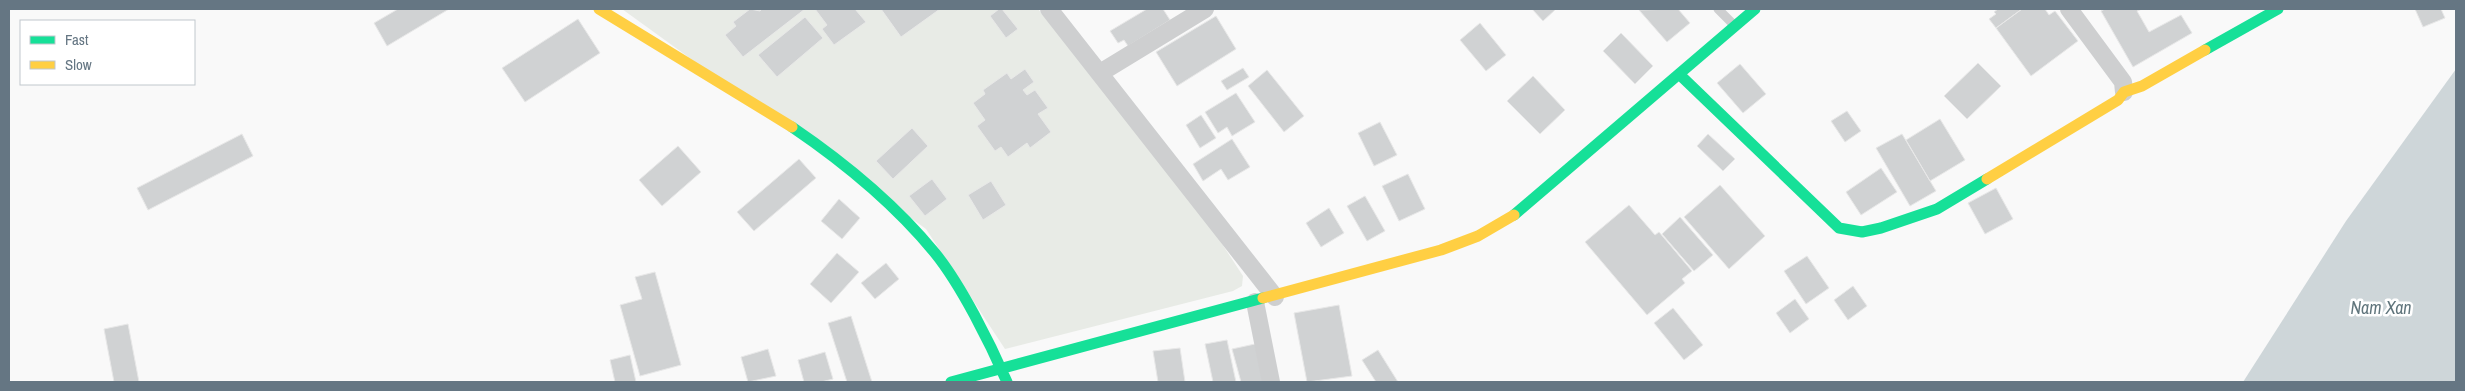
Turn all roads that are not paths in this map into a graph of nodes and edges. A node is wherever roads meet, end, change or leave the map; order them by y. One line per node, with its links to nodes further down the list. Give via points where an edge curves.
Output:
1 (599, 9): 14 (street, via 771,112 819,144 868,184 936,254)
2 (1049, 9): 9 (street)
3 (1205, 9): 9 (street)
4 (1718, 9): 8 (lane)
5 (1755, 9): 8 (street)
6 (2069, 9): 11 (street, via 2123,82)
7 (2278, 9): 11 (street, via 2142,86)
8 (1735, 26): 10 (street)
9 (1100, 73): 12 (street)
10 (1680, 75): 11 (street, via 1839,228 1862,232 1937,209 2118,100); 12 (street, via 1517,213 1478,236)
11 (2124, 92)
12 (1275, 297): 13 (street)
13 (1255, 302): 14 (street); 17 (street)
14 (1002, 370): 15 (street); 16 (street)
15 (951, 382)
16 (1007, 382)
17 (1271, 382)

